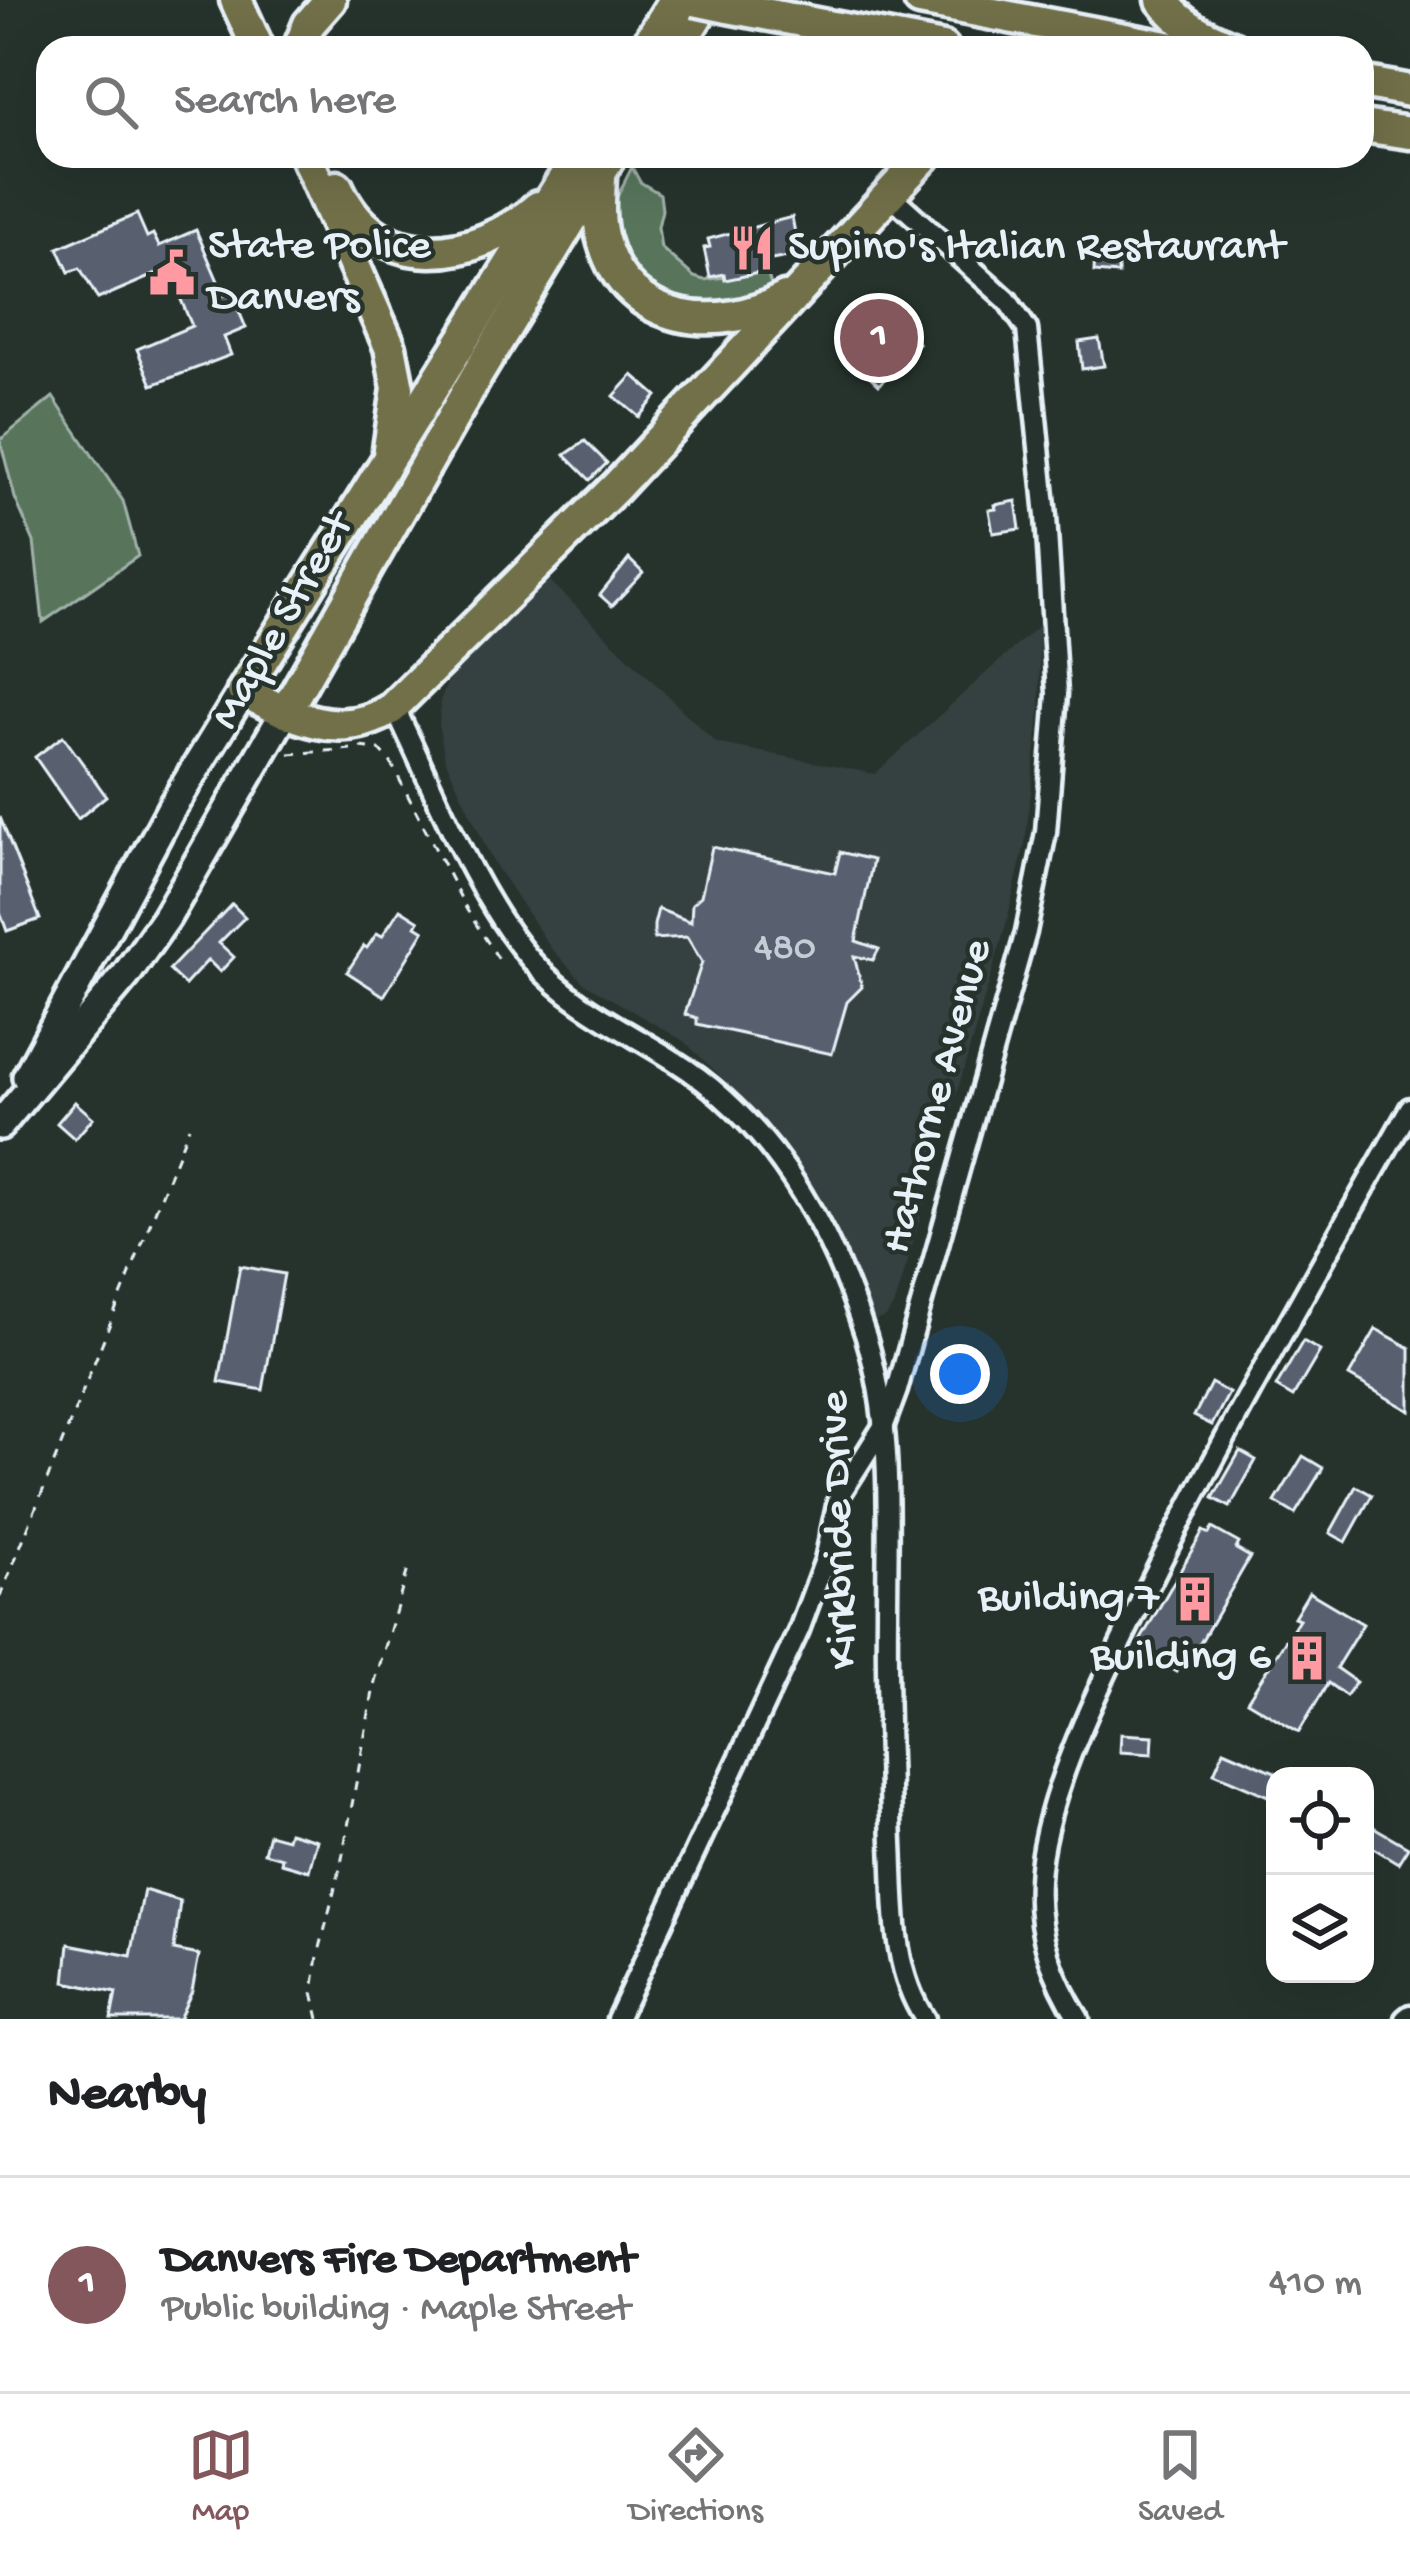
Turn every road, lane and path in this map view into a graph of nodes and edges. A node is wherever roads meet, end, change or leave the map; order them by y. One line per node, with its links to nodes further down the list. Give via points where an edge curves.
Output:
1 (236, 0): 9 (main road)
2 (330, 0): 10 (main road)
3 (675, 0): 11 (main road)
4 (694, 0): 7 (main road, bridge)
5 (920, 0): 15 (main road)
6 (1162, 0): 16 (main road)
7 (717, 3): 8 (main road); 12 (main road)
8 (836, 27): 13 (main road); 14 (main road)
9 (252, 36)
10 (304, 36)
11 (652, 36)
12 (688, 36)
13 (857, 36)
14 (882, 36)
15 (1109, 36)
16 (1207, 36)
17 (1374, 84): 18 (main road)
18 (1410, 91)
19 (1374, 128): 20 (main road)
20 (1410, 133)
21 (310, 168): 30 (main road, via 395,368 394,430)
22 (330, 168): 23 (main road, via 355,218 402,247 430,252 458,251 508,231)
23 (584, 168)
24 (587, 168): 30 (main road, Maple Street)
25 (587, 168): 33 (main road, Maple Street)
26 (591, 168): 29 (main road, via 607,254 652,306 719,320 758,311)
27 (910, 168): 28 (main road)
28 (888, 193): 29 (main road); 39 (street, Hathorne Avenue, via 1007,300 1027,329 1057,725 1026,932)
29 (805, 284): 32 (main road)
30 (379, 476): 31 (main road, Maple Street)
31 (243, 691): 33 (main road); 37 (main road, Maple Street)
32 (394, 706): 33 (main road, via 346,725); 39 (street, Kirkbride Drive, via 496,911 534,963 594,1013 706,1084 786,1166 840,1266)
33 (285, 712): 37 (main road, Maple Street, via 166,918 89,1022)
34 (287, 754): 35 (path, via 380,749)
35 (503, 966)
36 (1410, 1108): 45 (street, via 1239,1408 1085,1721 1054,1806 1039,1879 1041,1923 1049,1962)
37 (3, 1116)
38 (189, 1127): 41 (path)
39 (884, 1425): 43 (street, Hathorne Avenue, via 839,1496 799,1630); 44 (street, Kirkbride Drive, via 895,1914 902,1968)
40 (408, 1569): 42 (path, via 375,1681 314,1974)
41 (0, 1597)
42 (319, 2019)
43 (617, 2019)
44 (925, 2019)
45 (1079, 2019)

